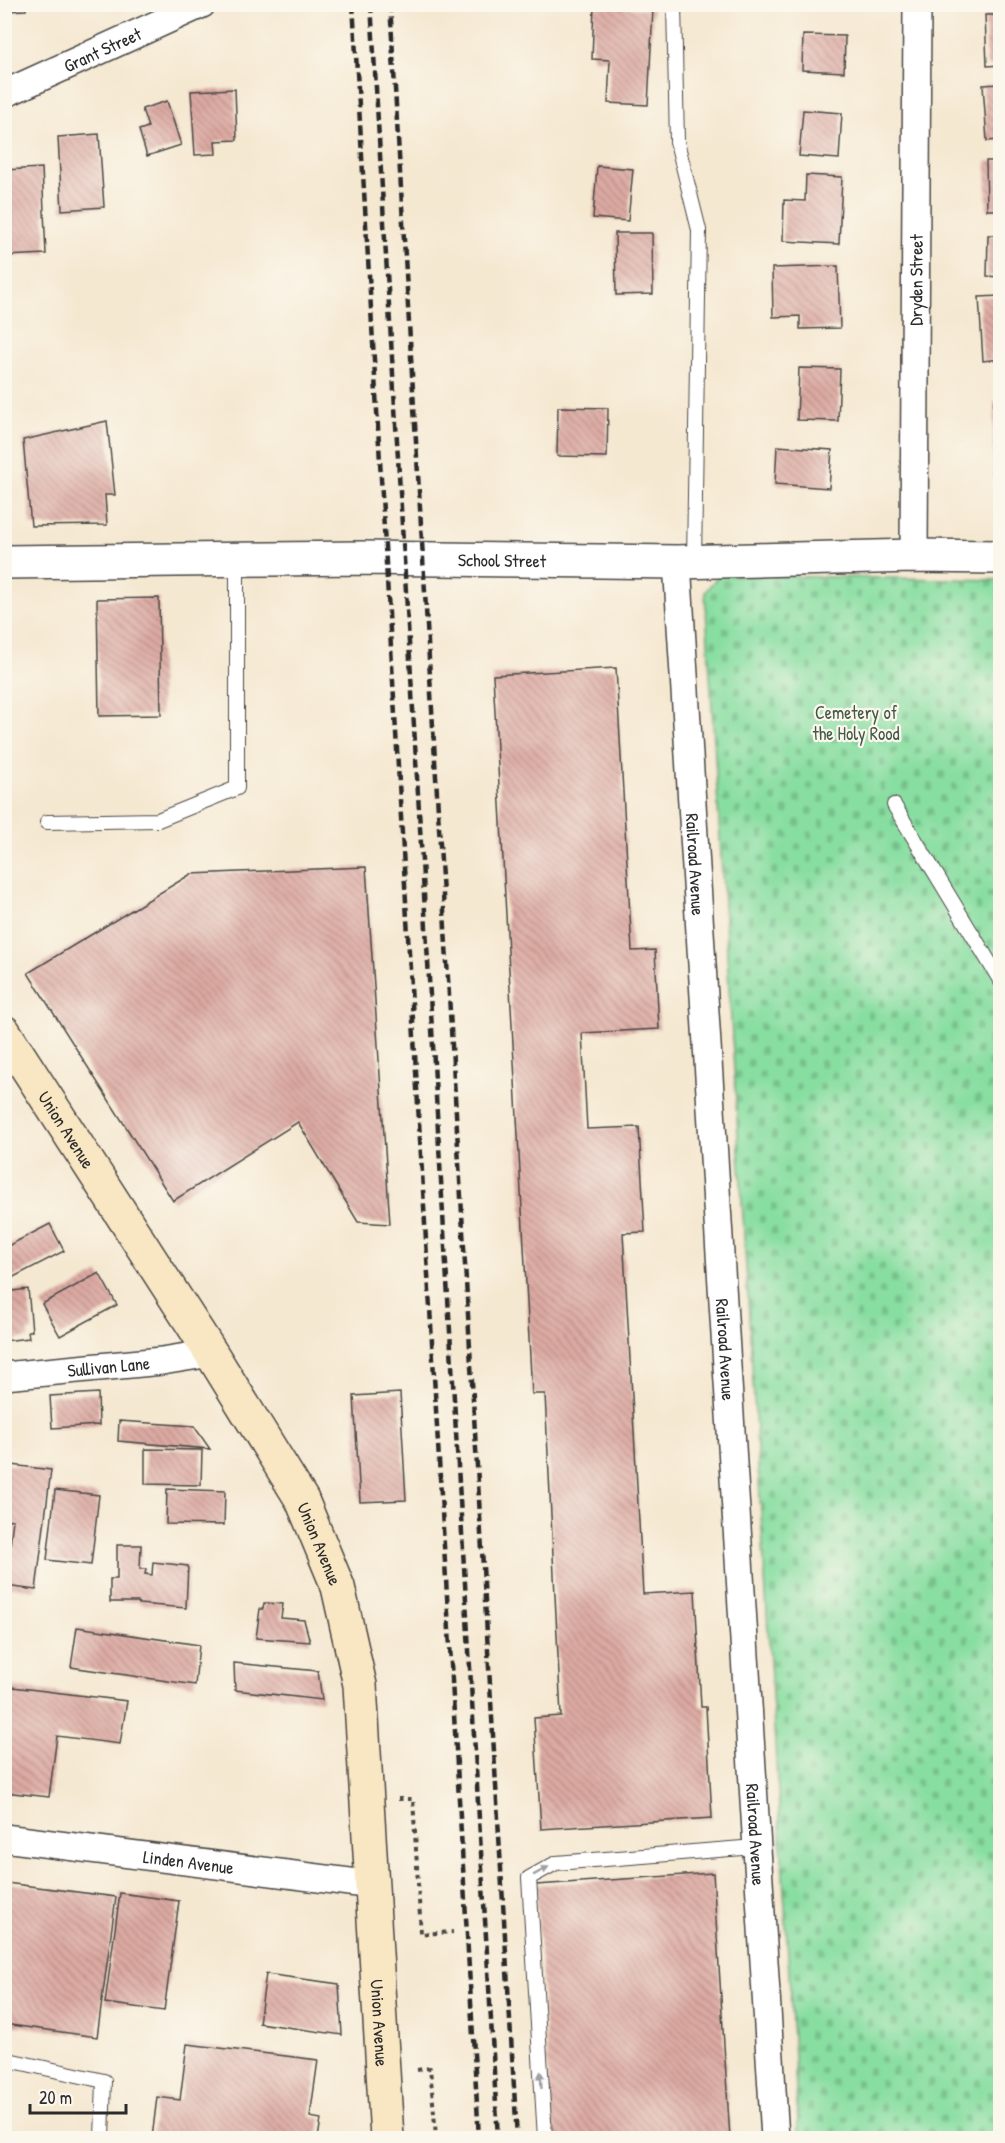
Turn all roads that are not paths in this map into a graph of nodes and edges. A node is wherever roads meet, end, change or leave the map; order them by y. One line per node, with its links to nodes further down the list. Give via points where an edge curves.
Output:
1 (202, 4): 4 (street, Grant Street)
2 (674, 4): 9 (lane, via 677,142 699,230)
3 (917, 4): 5 (street, Dryden Street)
4 (4, 94)
5 (914, 556): 6 (street, School Street); 9 (street, School Street)
6 (1000, 557)
7 (237, 558): 8 (street, School Street); 9 (street, School Street); 11 (lane, via 237,788 158,820)
8 (4, 562)
9 (685, 562): 17 (street, Railroad Avenue)
10 (894, 805): 12 (lane)
11 (47, 822)
12 (1000, 980)
13 (4, 1032): 14 (main road, Union Avenue)
14 (211, 1353): 15 (street, Sullivan Lane); 18 (main road, Union Avenue, via 302,1500 338,1587 360,1685)
15 (4, 1376)
16 (4, 1838): 18 (street, Linden Avenue)
17 (755, 1847): 22 (lane, one-way to 17, via 529,1878 556,1863); 23 (street, Railroad Avenue)
18 (373, 1885): 21 (main road, Union Avenue)
19 (4, 2059): 20 (lane, via 105,2081)
20 (102, 2139)
21 (387, 2139)
22 (545, 2139)
23 (775, 2139)

